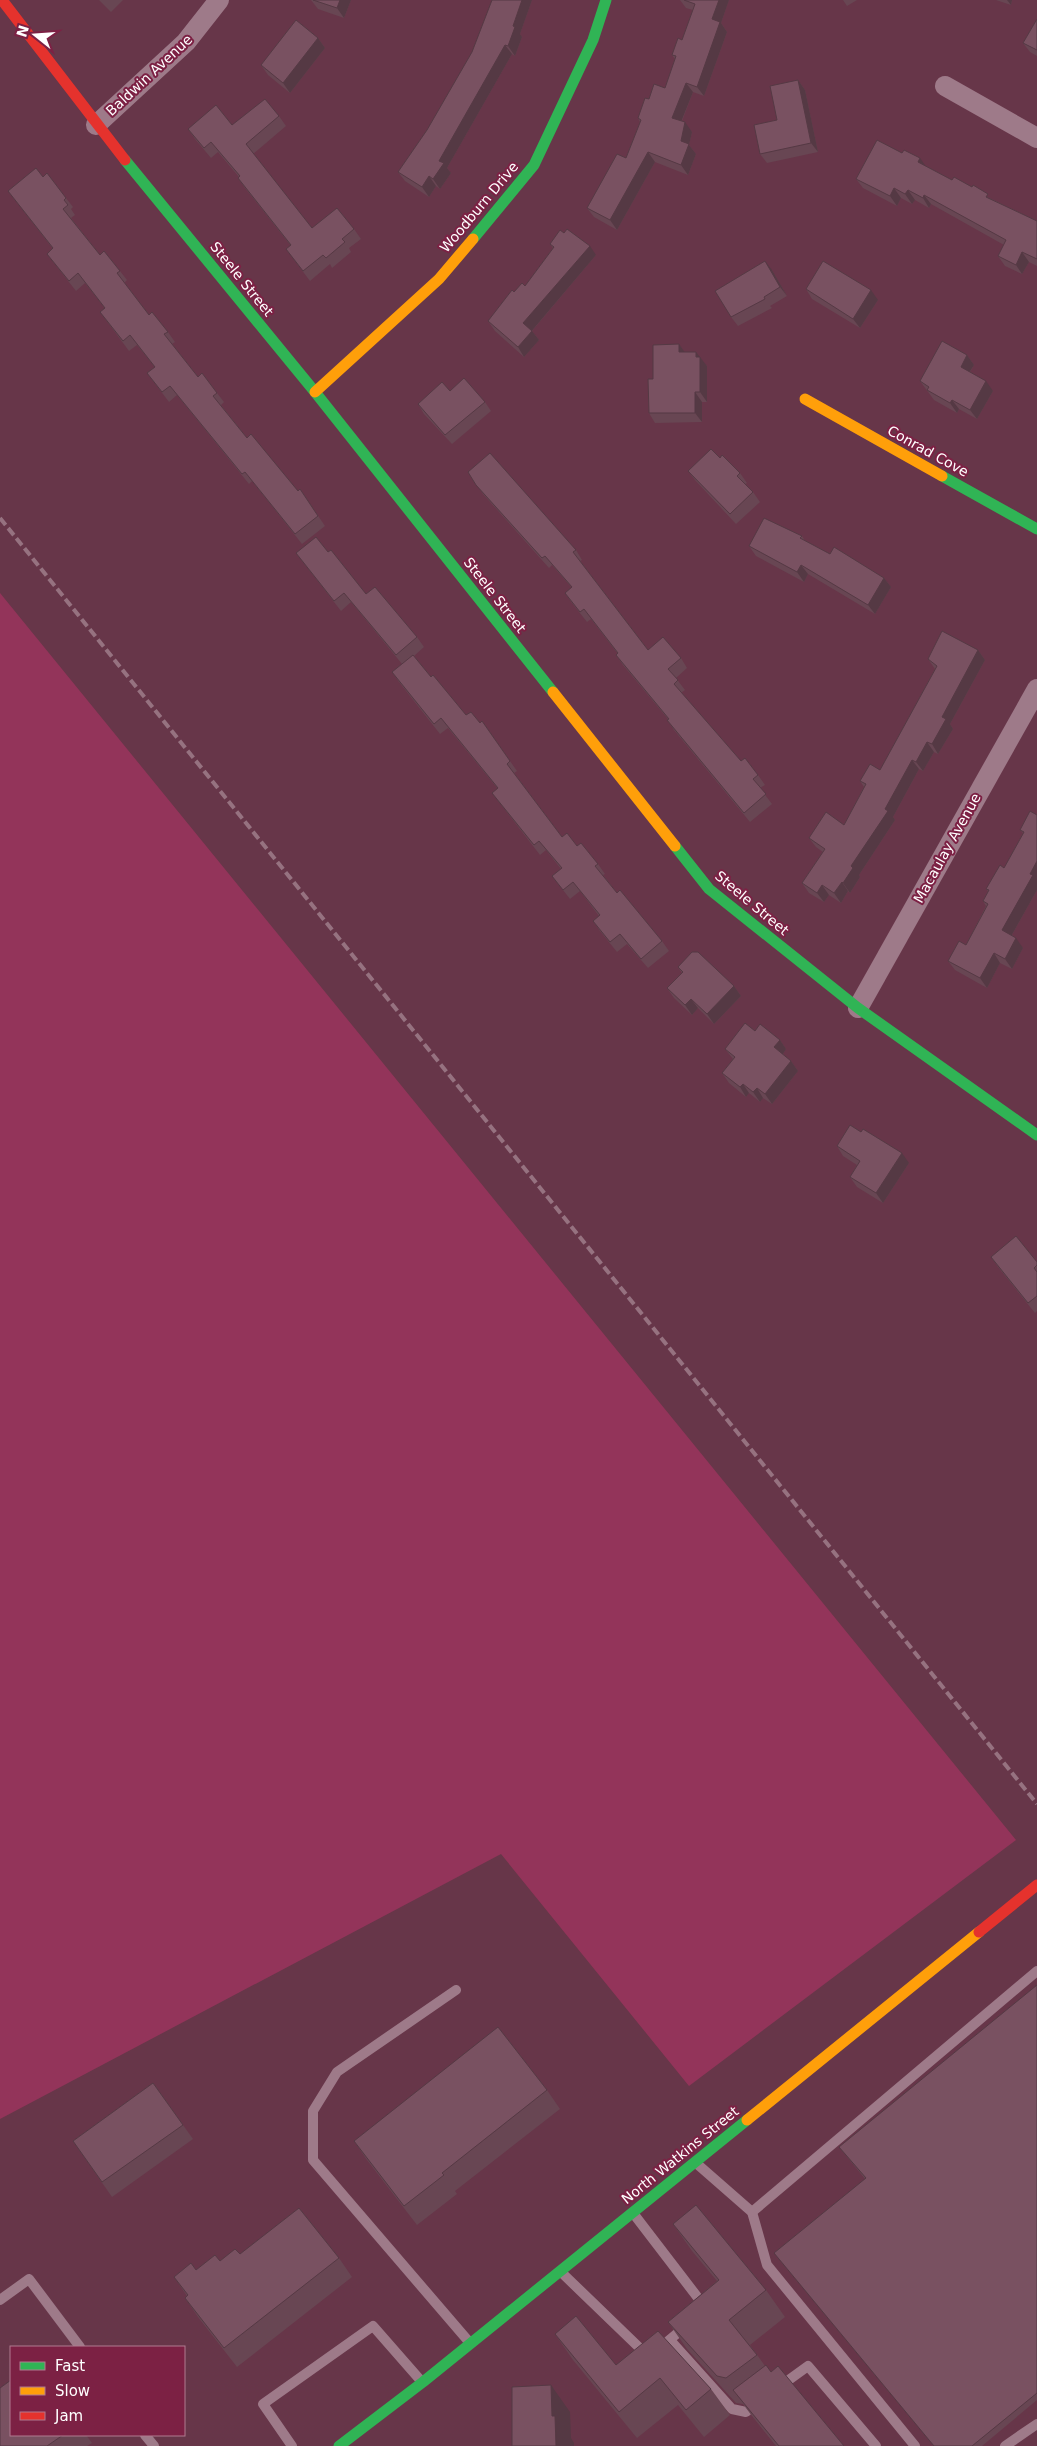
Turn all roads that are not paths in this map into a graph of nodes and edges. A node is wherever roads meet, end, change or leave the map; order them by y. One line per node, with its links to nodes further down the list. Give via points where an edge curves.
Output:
1 (2, 0): 5 (street, Steele Street)
2 (218, 0): 5 (street, Baldwin Avenue, via 186,42)
3 (606, 0): 7 (street, Woodburn Drive, via 593,40 534,165 439,279)
4 (945, 86): 6 (street)
5 (96, 125): 7 (street, Steele Street)
6 (1037, 138)
7 (315, 392): 11 (street, Steele Street, via 709,889)
8 (805, 399): 9 (street, Conrad Cove)
9 (1037, 529)
10 (1037, 689): 11 (street, Macaulay Avenue)
11 (858, 1008): 12 (street, Steele Street)
12 (1037, 1135)
13 (1037, 1885): 16 (street, North Watkins Street)
14 (1037, 1971): 18 (lane)
15 (456, 1990): 22 (lane, via 337,2072 313,2111 313,2160)
16 (695, 2162): 17 (street, North Watkins Street); 18 (lane)
17 (633, 2212): 19 (street, North Watkins Street); 21 (lane, via 707,2308)
18 (752, 2212): 31 (lane, via 768,2265)
19 (560, 2271): 21 (lane, via 650,2357); 22 (street, North Watkins Street)
20 (0, 2300): 23 (lane, via 28,2278)
21 (670, 2340): 30 (lane, via 732,2409 746,2412 808,2366)
22 (470, 2344): 24 (street, North Watkins Street)
23 (79, 2346)
24 (423, 2382): 28 (lane, via 373,2326 263,2404); 29 (street, North Watkins Street)
25 (1037, 2424): 32 (lane)
26 (146, 2436): 27 (lane)
27 (154, 2446)
28 (292, 2446)
29 (339, 2446)
30 (876, 2446)
31 (915, 2446)
32 (1005, 2446)

